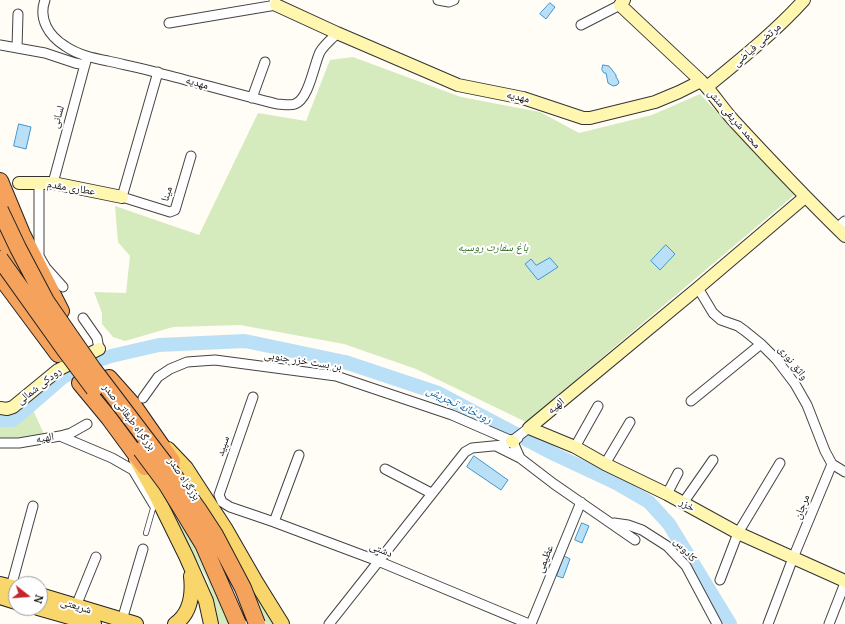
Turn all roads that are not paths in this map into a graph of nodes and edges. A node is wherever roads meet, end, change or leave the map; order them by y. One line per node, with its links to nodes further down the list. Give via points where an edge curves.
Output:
1 (45, 0): 13 (street, via 43,18 51,35)
2 (438, 0): 3 (street)
3 (454, 0)
4 (804, 0): 16 (street, مرتضی فیاضی, via 758,45)
5 (275, 2): 8 (street); 10 (street, مهدیه)
6 (622, 2): 9 (street); 16 (street, محمد شریفی منش)
7 (18, 14): 12 (street)
8 (169, 23)
9 (581, 25)
10 (337, 33): 16 (street, مهدیه, via 458,85 523,98 583,118 655,102); 17 (street, مهدیه, via 321,51 306,93 297,103 277,104)
11 (0, 45): 12 (street)
12 (17, 48): 13 (street, via 45,53 75,63)
13 (86, 61): 15 (street, مهدیه); 22 (street, لسانی)
14 (265, 62): 17 (street)
15 (158, 72): 17 (street, مهدیه); 23 (street)
16 (704, 84): 24 (street, محمد شریفی منش, via 732,119)
17 (252, 98)
18 (191, 156): 23 (street, مینا, via 175,210 170,212)
19 (0, 181): 32 (highway, via 22,234)
20 (19, 183): 21 (street, عطاری مقدم)
21 (38, 183): 22 (street, عطاری مقدم); 30 (street, via 39,256)
22 (53, 183): 23 (street, عطاری مقدم)
23 (122, 197)
24 (805, 197): 26 (street, محمد شریفی منش); 31 (street, الهیه)
25 (0, 210): 90 (highway, بزرگراه طبقاتی صدر, bridge, via 46,301 215,535)
26 (842, 228)
27 (0, 233): 32 (highway, بزرگراه صدر, via 11,254)
28 (0, 259): 89 (highway, بزرگراه طبقاتی صدر, bridge, via 166,485 203,544)
29 (0, 276): 47 (highway)
30 (63, 287)
31 (698, 288): 34 (street, واثق نوری, via 713,313 742,329); 44 (street, الهیه)
32 (60, 311): 35 (highway, بزرگراه صدر)
33 (83, 318): 35 (street, via 96,338)
34 (761, 344): 38 (street); 56 (street, واثق نوری, via 795,384 807,405)
35 (92, 348): 40 (street, رودکی شمالی, via 58,370 13,407); 43 (highway, بزرگراه صدر, via 109,378)
36 (253, 397): 62 (street, سپید, via 219,495)
37 (143, 398): 46 (street, بن بست خزر جنوبی, via 158,377 170,369 187,362 215,360 336,376 452,415)
38 (691, 401)
39 (598, 406): 50 (street)
40 (0, 408)
41 (630, 422): 55 (street)
42 (87, 424): 45 (street, الهیه)
43 (146, 424): 84 (main road, via 186,468); 90 (highway, بزرگراه صدر, via 219,532)
44 (529, 428): 46 (street, الهیه); 50 (street, خزر)
45 (60, 436): 48 (street, الهیه); 66 (street, via 112,458 133,470)
46 (513, 441): 49 (street, الهیه); 52 (street, کادوس)
47 (127, 442): 73 (main road); 89 (highway, via 200,546)
48 (0, 443)
49 (496, 446): 52 (street); 60 (street, الهیه, via 472,448 464,452)
50 (575, 447): 55 (street, خزر)
51 (299, 454): 67 (street)
52 (520, 458): 63 (street, کادوس)
53 (713, 460): 64 (street)
54 (780, 463): 70 (street)
55 (605, 464): 61 (street, خزر)
56 (832, 464): 59 (street); 75 (street, مرجان)
57 (385, 469): 60 (street)
58 (678, 472): 61 (street)
59 (845, 472)
60 (431, 493): 76 (street, الهیه)
61 (667, 494): 64 (street, خزر)
62 (222, 502): 67 (street, دشتی)
63 (581, 502): 68 (street, کادوس); 92 (street, عظیمی)
64 (683, 503): 70 (street, خزر)
65 (33, 506): 77 (street)
66 (154, 506): 69 (lane)
67 (274, 522): 76 (street, دشتی)
68 (610, 522): 71 (street, کادوس); 93 (street, کادوس, via 642,530 667,546 686,566)
69 (146, 533)
70 (738, 533): 75 (street, خزر); 78 (street)
71 (636, 540)
72 (143, 550): 83 (street)
73 (186, 556): 87 (main road, via 191,578 190,605 185,615); 88 (main road, via 206,602)
74 (96, 557): 81 (street)
75 (793, 558): 79 (street, خزر); 94 (street, مرجان)
76 (378, 561): 91 (street, الهیه); 92 (street, دشتی)
77 (12, 576)
78 (720, 580)
79 (845, 582): 95 (street)
80 (48, 597): 81 (main road, شریعتی)
81 (76, 606): 83 (main road, شریعتی)
82 (48, 611): 85 (main road, شریعتی)
83 (122, 620): 86 (main road, شریعتی)
84 (283, 623)
85 (94, 624)
86 (136, 624)
87 (175, 624)
88 (211, 624)
89 (236, 624)
90 (259, 624)
91 (329, 624)
92 (530, 624)
93 (717, 624)
94 (768, 624)
95 (829, 624)

